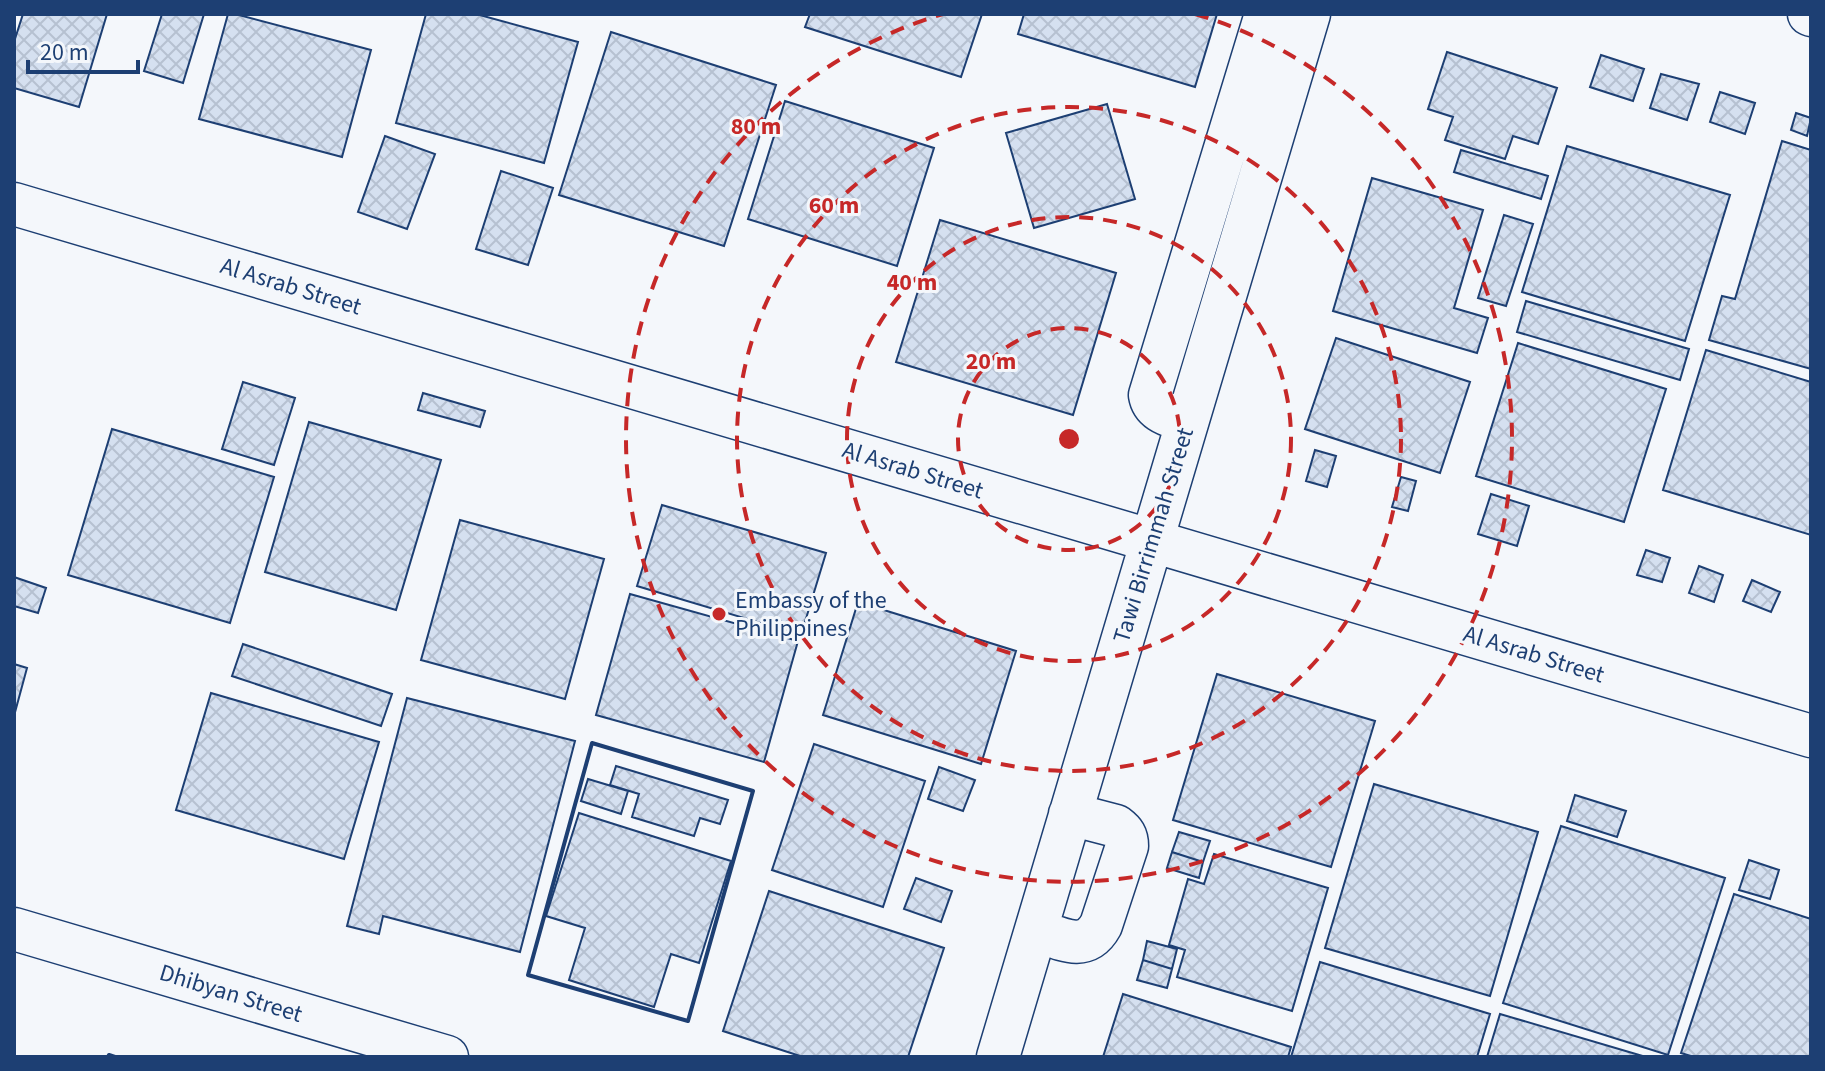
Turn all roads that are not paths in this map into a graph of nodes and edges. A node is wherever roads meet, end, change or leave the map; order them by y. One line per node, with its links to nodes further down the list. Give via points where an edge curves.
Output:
1 (1266, 14): 4 (street, via 1150,395 1158,411)
2 (1309, 14): 4 (street, Tawi Birrimmah Street)
3 (14, 204): 5 (street, Al Asrab Street)
4 (1187, 422): 5 (street, Tawi Birrimmah Street)
5 (1152, 541): 6 (street, Al Asrab Street); 7 (street, Tawi Birrimmah Street)
6 (1811, 736)
7 (1070, 814): 9 (street, Tawi Birrimmah Street); 9 (street, via 1116,826 1127,846 1097,932 1077,943)
8 (14, 929): 10 (street, Dhibyan Street)
9 (1036, 930): 11 (street, Tawi Birrimmah Street)
10 (447, 1057)
11 (998, 1057)

